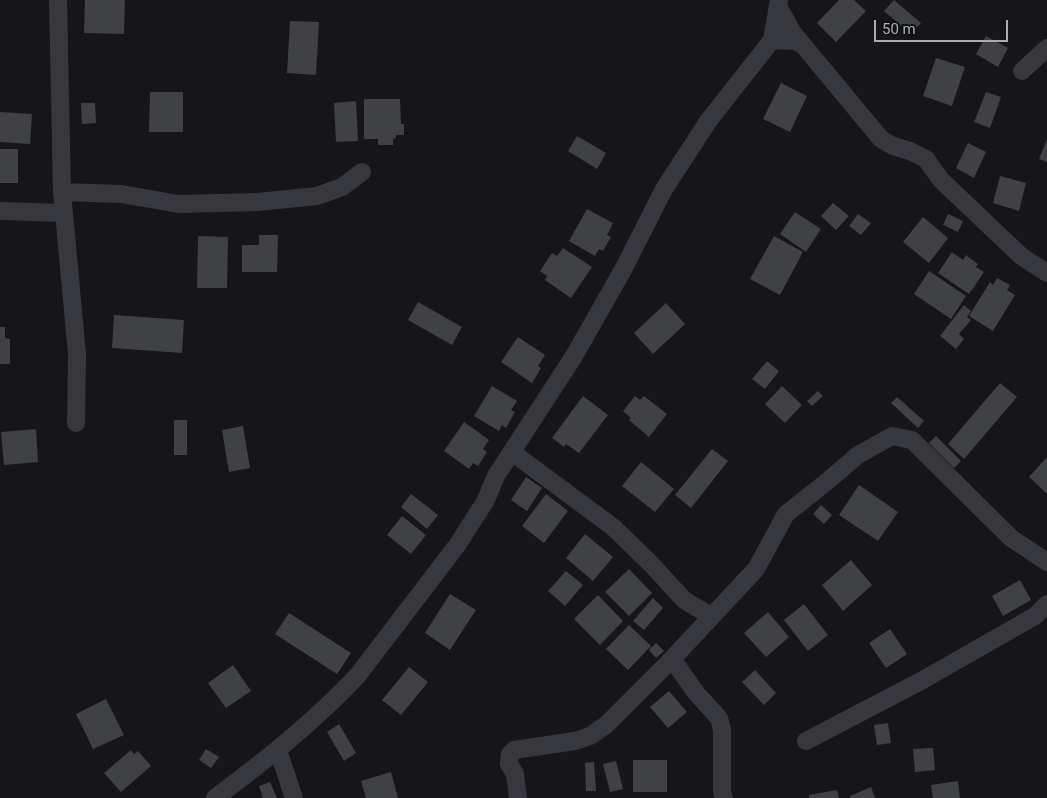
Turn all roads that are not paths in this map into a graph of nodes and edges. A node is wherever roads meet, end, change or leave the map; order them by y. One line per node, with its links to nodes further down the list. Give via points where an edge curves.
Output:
1 (58, 0): 8 (street)
2 (779, 3): 3 (street); 4 (street, via 793,33)
3 (772, 40): 4 (street, via 795,41); 13 (street, via 709,120 664,189 574,356)
4 (803, 45): 11 (street, via 881,139 926,159 941,180 1021,256)
5 (1047, 48): 6 (street)
6 (1022, 71)
7 (362, 172): 8 (street, via 342,187 317,196 258,202 179,204 121,194)
8 (62, 192): 10 (street)
9 (0, 211): 10 (street)
10 (63, 213): 12 (street, via 77,354)
11 (1047, 273)
12 (76, 423)
13 (513, 453): 16 (street, via 613,527 684,600); 19 (street, via 496,476 486,500 458,544 358,675)
14 (1047, 562): 16 (street, via 1011,538 912,440 892,436 858,455 786,514 756,569)
15 (1047, 604): 18 (street, via 1034,616 929,677)
16 (711, 616): 17 (street)
17 (672, 659): 22 (street, via 590,736 514,750 509,764 515,774); 23 (street, via 719,718)
18 (806, 741)
19 (278, 750): 20 (street); 21 (street)
20 (215, 798)
21 (294, 798)
22 (518, 798)
23 (724, 798)

